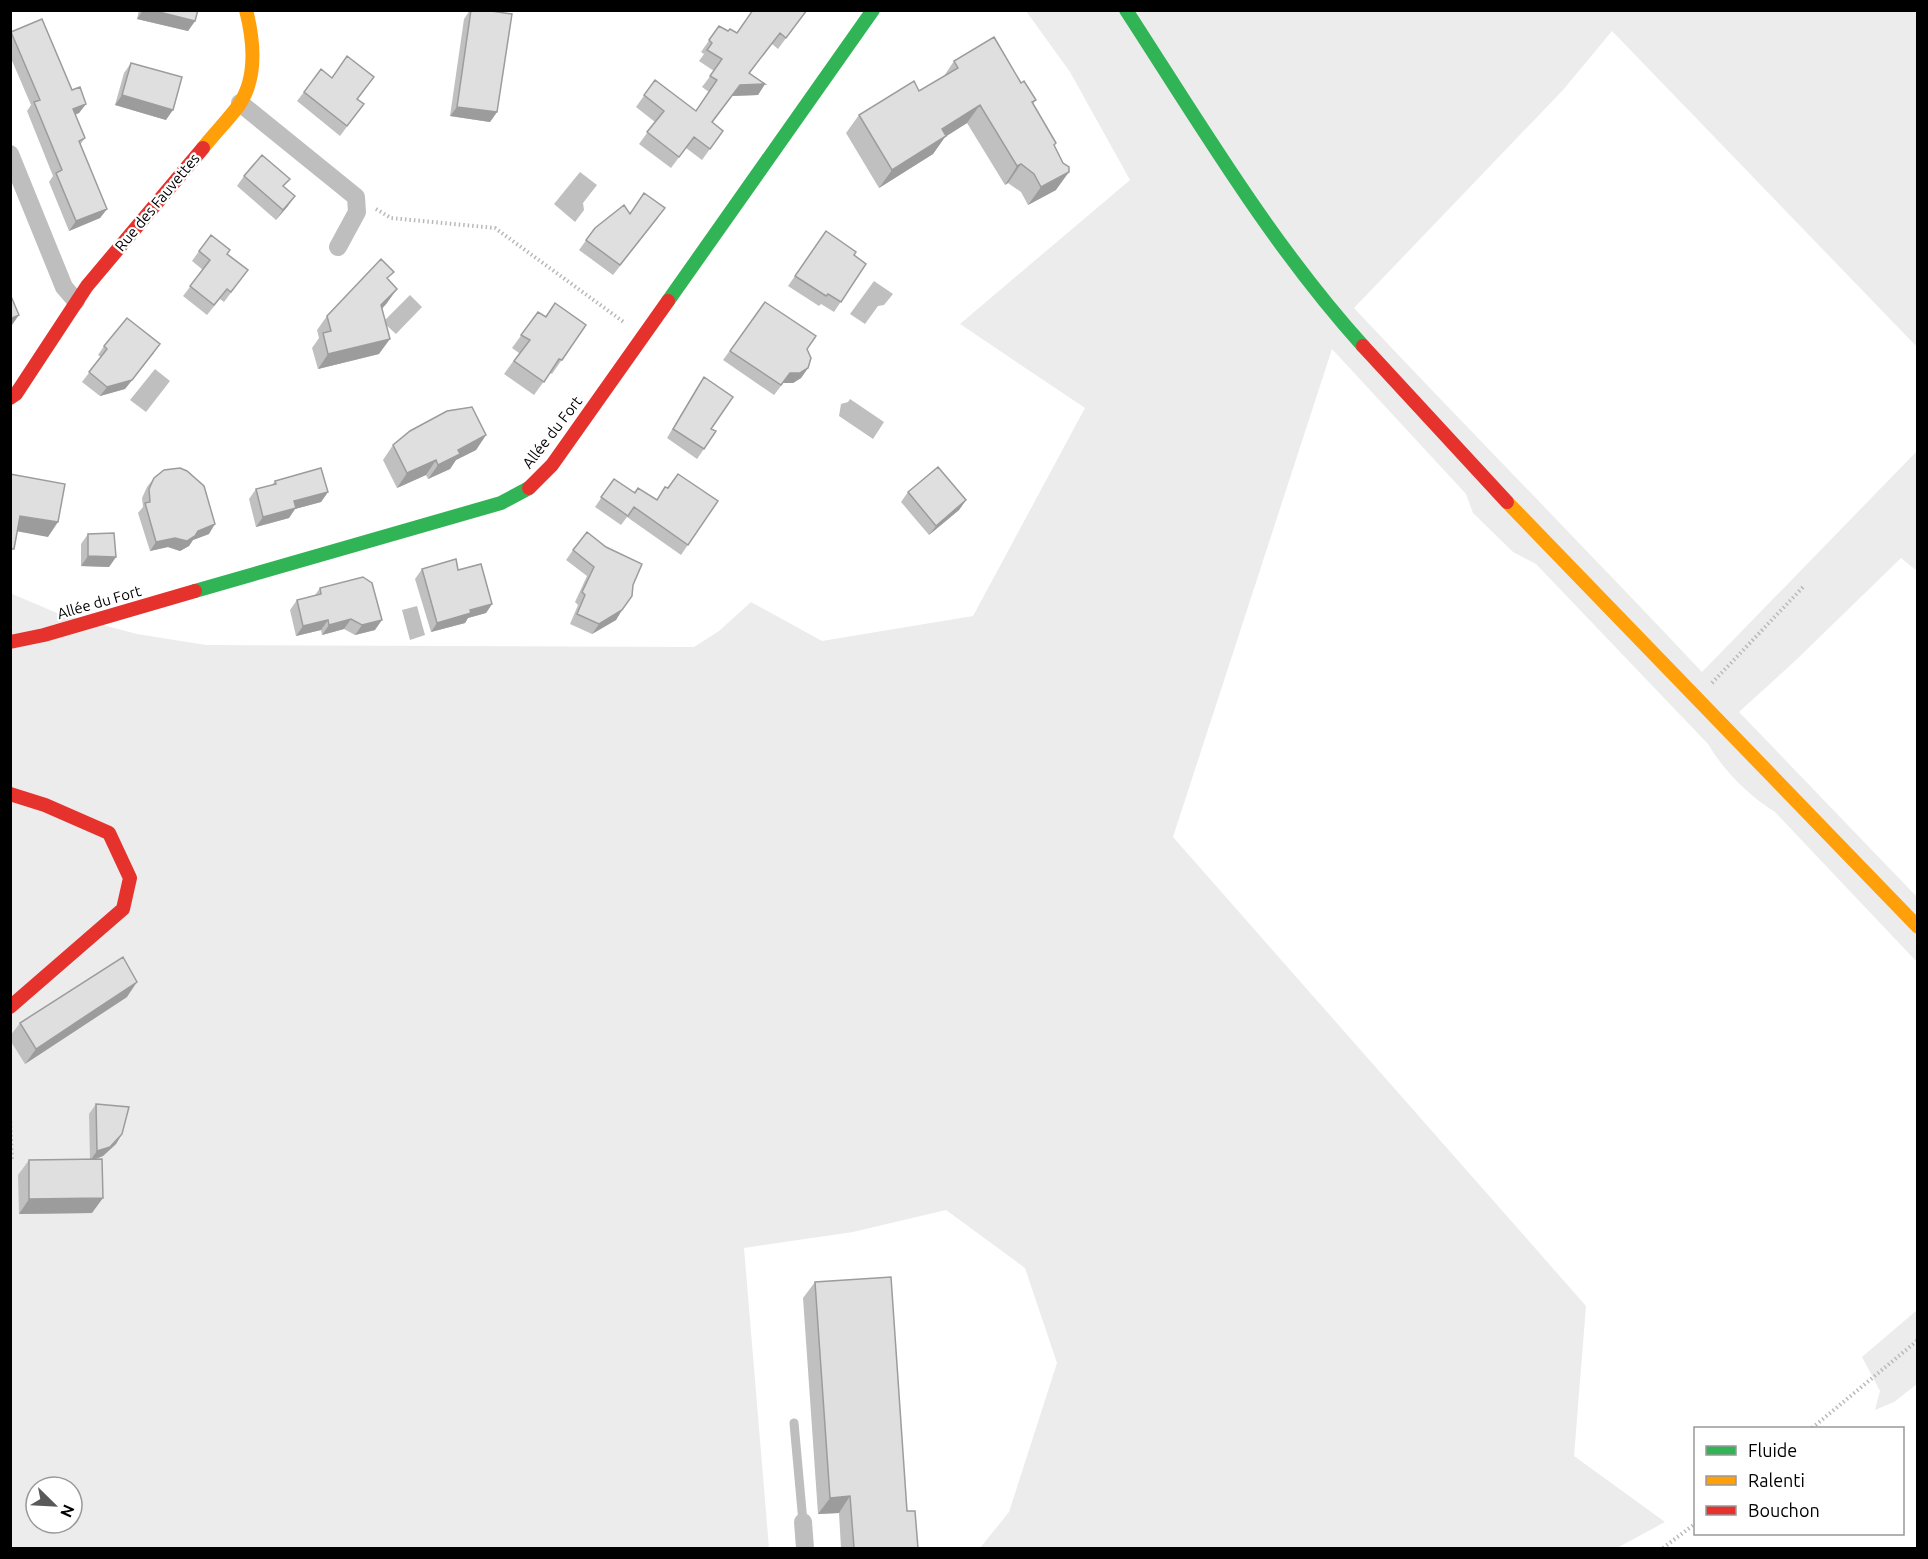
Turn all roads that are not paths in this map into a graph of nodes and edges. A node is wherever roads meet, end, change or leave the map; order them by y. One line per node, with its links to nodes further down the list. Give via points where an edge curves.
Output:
1 (246, 10): 4 (street, Rue des Fauvettes, via 254,39 252,74)
2 (873, 10): 9 (street, Allée du Fort, via 552,465 526,491 501,503)
3 (1126, 10): 11 (street, via 1256,210 1343,324 1462,455)
4 (240, 103): 6 (street, via 356,197 357,212); 7 (street, Rue des Fauvettes)
5 (10, 154): 7 (street, via 64,287)
6 (338, 247)
7 (76, 301): 8 (street, Rue des Fauvettes)
8 (10, 398)
9 (10, 642)
10 (10, 794): 12 (street, via 110,833 130,878 123,909)
11 (1917, 927)
12 (10, 1007)
13 (794, 1423): 14 (lane)
14 (803, 1522): 15 (street)
15 (805, 1548)

